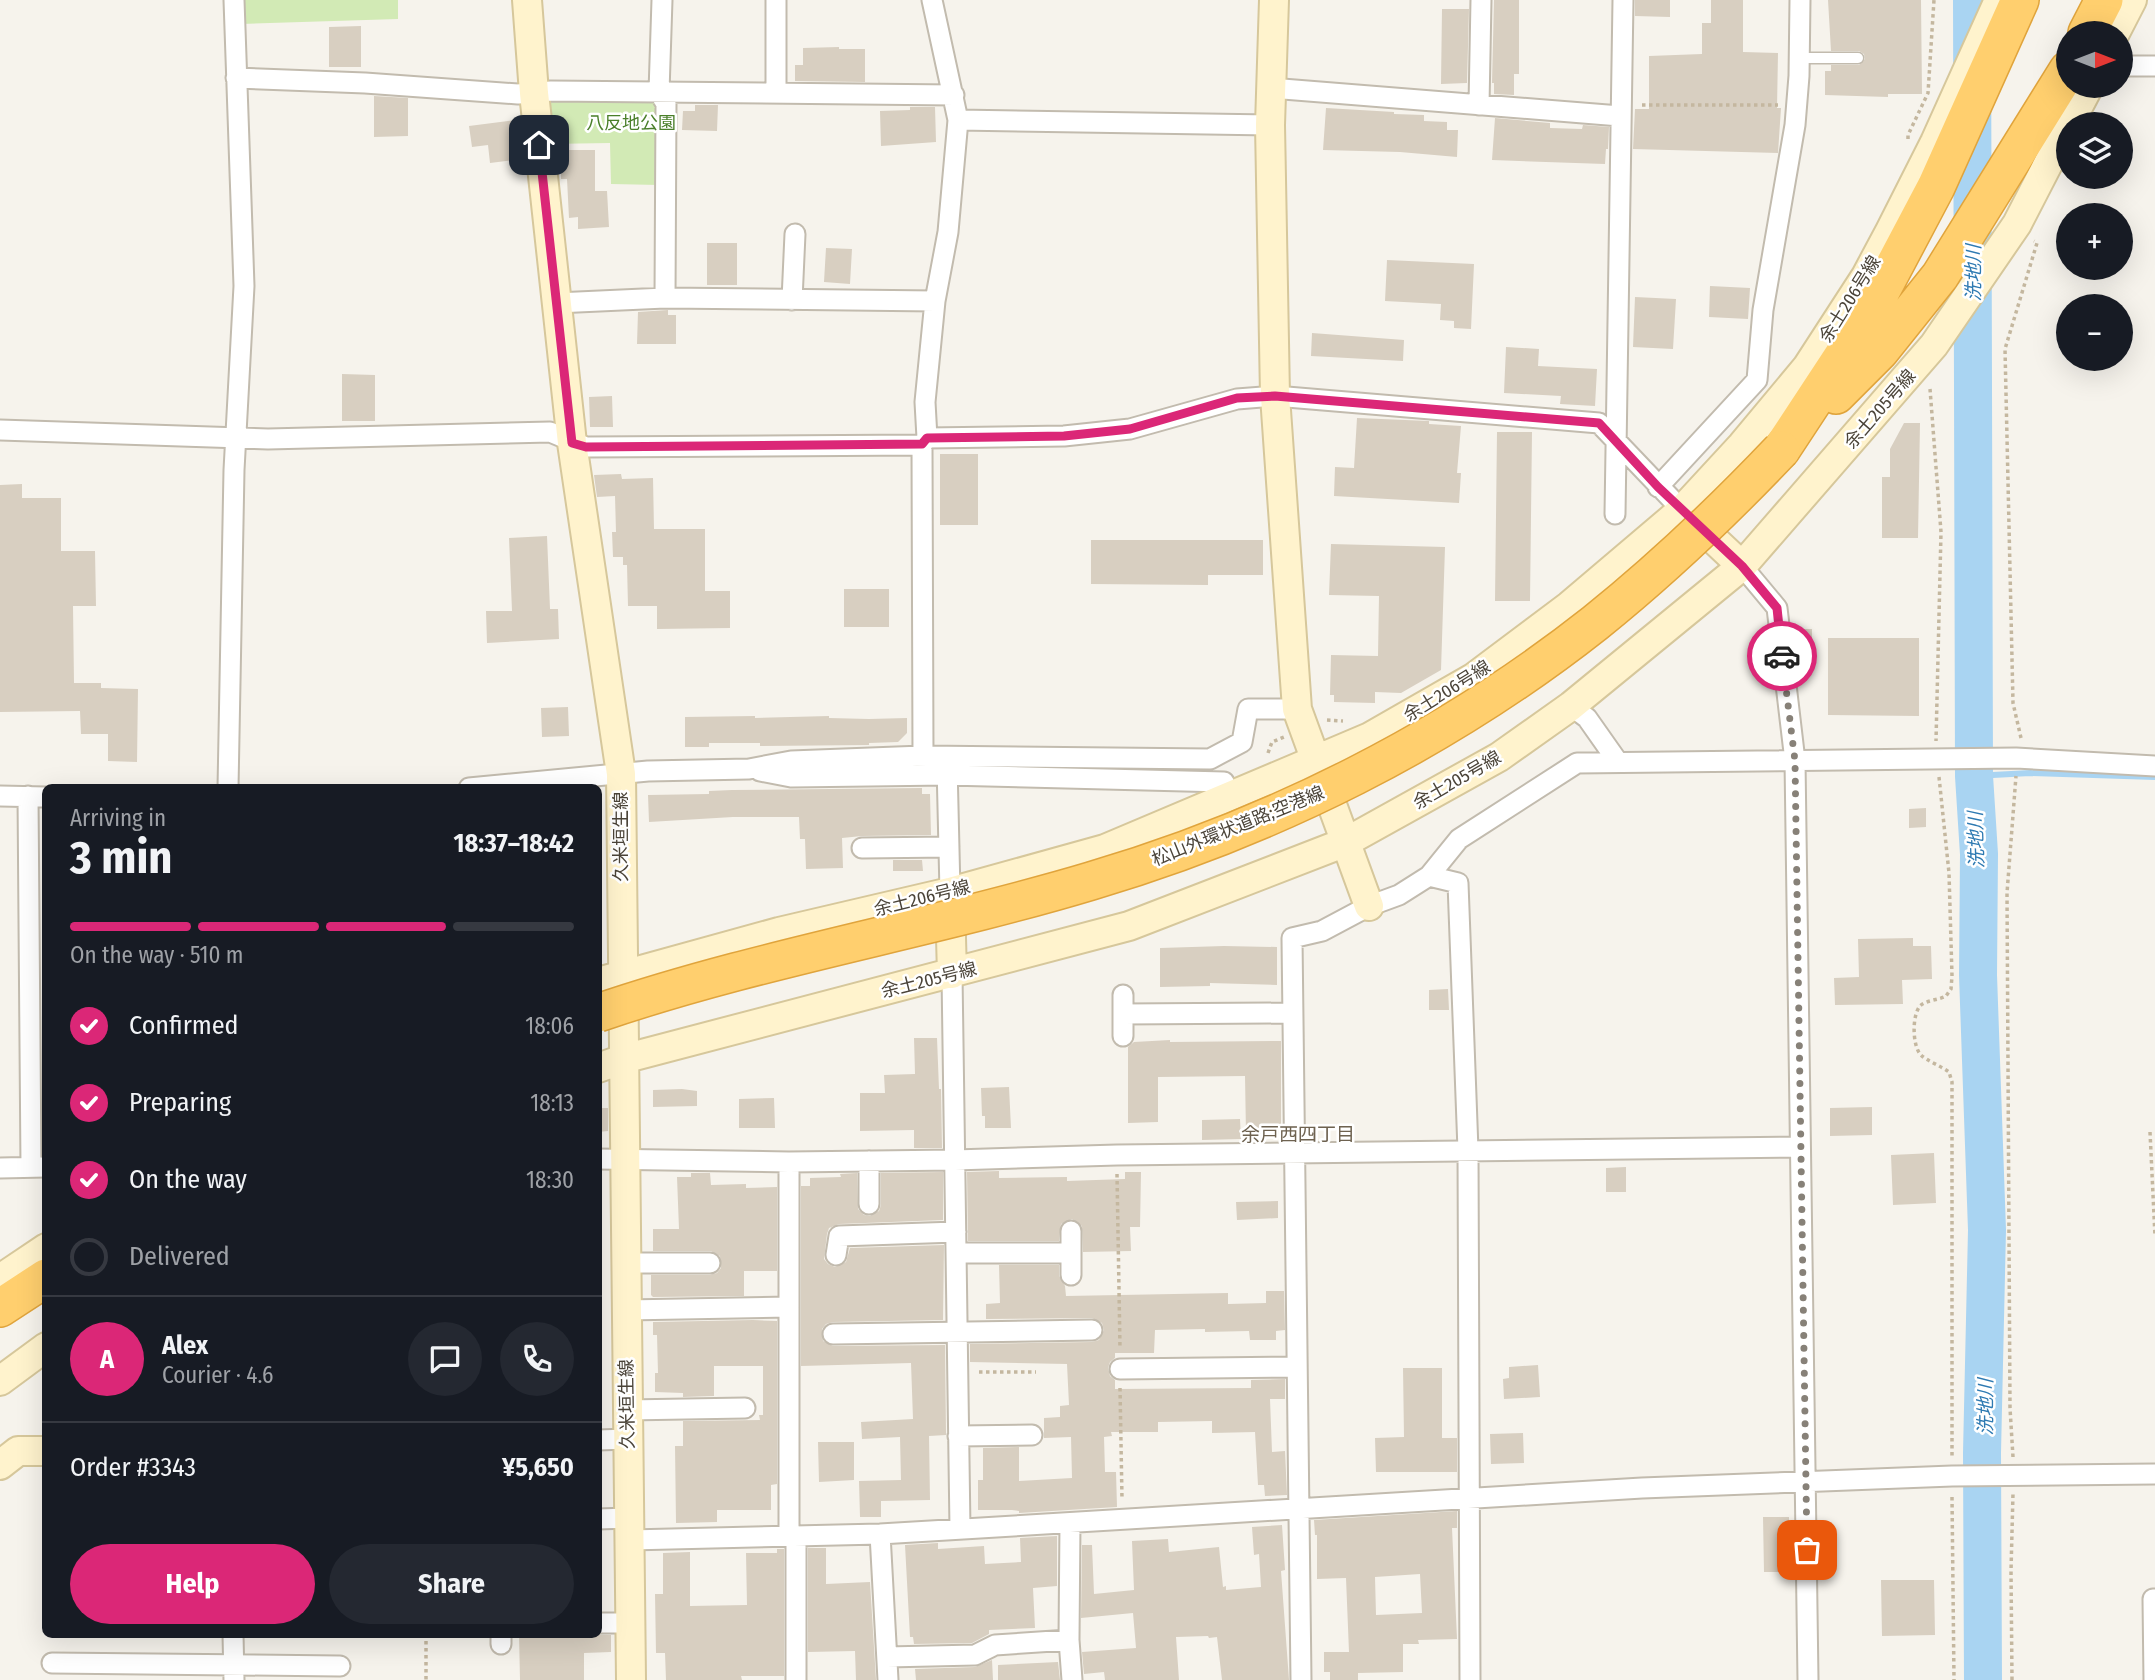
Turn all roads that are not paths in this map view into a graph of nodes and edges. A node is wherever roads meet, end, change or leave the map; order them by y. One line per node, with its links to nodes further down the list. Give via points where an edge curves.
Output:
1 (234, 0): 20 (street)
2 (527, 0): 24 (street, 久米垣生線)
3 (662, 0): 23 (street)
4 (776, 0): 25 (street)
5 (932, 0): 26 (street)
6 (1274, 0): 21 (street)
7 (1480, 0): 27 (street)
8 (1623, 0): 28 (street)
9 (1800, 0): 16 (street)
10 (1998, 0): 45 (street, 余土206号線, via 1929,154 1866,276 1807,367)
11 (2020, 0): 43 (highway, via 1936,187 1862,327)
12 (2104, 0): 14 (highway)
13 (2132, 0): 15 (street)
14 (2093, 21)
15 (2121, 21)
16 (1799, 58): 17 (lane); 44 (street, via 1798,105 1763,310 1757,380)
17 (1858, 58)
18 (2133, 66): 19 (street)
19 (2155, 66)
20 (236, 78): 24 (street); 39 (street, via 244,286)
21 (1270, 88): 27 (street); 30 (street)
22 (2056, 89): 43 (highway, via 1940,276 1880,351)
23 (659, 92): 24 (street); 25 (street); 33 (street, via 666,104)
24 (534, 93): 36 (street, 久米垣生線)
25 (776, 93): 26 (street)
26 (954, 95): 29 (street)
27 (1479, 104): 28 (street)
28 (1620, 110): 42 (street)
29 (958, 120): 30 (street); 35 (street, via 948,232)
30 (1270, 125): 37 (street)
31 (2056, 149): 47 (street, 余土205号線, via 2012,232 1926,356)
32 (795, 234): 34 (street)
33 (665, 298): 34 (street); 36 (street)
34 (792, 300): 35 (street)
35 (935, 301): 40 (street)
36 (556, 303): 41 (street, 久米垣生線)
37 (1275, 396): 40 (street, via 1237,398 1130,429); 42 (street, via 1599,423); 49 (street)
38 (0, 430): 39 (street)
39 (235, 437): 41 (street, via 550,432); 59 (street)
40 (924, 441): 41 (street, via 586,447); 50 (street)
41 (572, 443): 57 (street, 久米垣生線)
42 (1616, 443): 44 (street); 46 (street)
43 (1781, 450): 71 (highway, 松山外環状道路;空港線, bridge, via 1674,556 1594,623 1510,685 1418,742 1336,785 1179,853 1089,882 692,984)
44 (1658, 487): 45 (street)
45 (1682, 510): 47 (street); 51 (street, 余土206号線, via 1569,606 1473,678 1370,737)
46 (1615, 514)
47 (1742, 566): 48 (street, 余土205号線); 52 (street, via 1777,608)
48 (1571, 706): 53 (street, via 1587,718); 63 (street, 余土205号線, via 1499,757)
49 (1300, 719): 51 (street); 54 (street, via 1248,709 1242,742 1210,759)
50 (923, 756): 54 (street); 56 (street, via 791,761)
51 (1315, 761): 63 (street); 67 (street, 余土206号線, via 1105,849)
52 (1795, 761): 53 (street); 55 (street, via 2013,758); 75 (street)
53 (1618, 762): 66 (street, via 1577,764 1459,839)
54 (947, 766): 56 (street, via 791,777); 58 (street); 64 (street)
55 (2155, 766)
56 (749, 769): 57 (street)
57 (621, 774): 60 (street); 70 (street, 久米垣生線)
58 (1224, 782)
59 (228, 784)
60 (512, 784)
61 (0, 796): 62 (street)
62 (37, 797): 82 (street)
63 (1346, 842): 68 (street); 69 (street, 余土205号線, via 1129,926)
64 (949, 847): 65 (street); 67 (street)
65 (862, 848)
66 (1429, 876): 68 (street, via 1399,895); 76 (street, via 1458,883)
67 (950, 892): 69 (street); 70 (street, 余土206号線)
68 (1369, 906): 72 (street, via 1322,931 1292,938)
69 (951, 974): 74 (street, 余土205号線); 79 (street)
70 (610, 978): 74 (street, 久米垣生線)
71 (602, 1012)
72 (1292, 1013): 73 (street, via 1123,1004); 77 (street)
73 (1123, 1035)
74 (611, 1064): 78 (street, 久米垣生線)
75 (1800, 1147): 76 (street); 117 (street)
76 (1468, 1150): 77 (street); 118 (street)
77 (1293, 1153): 79 (street); 105 (street)
78 (612, 1160): 81 (street); 91 (street, 久米垣生線)
79 (956, 1160): 80 (street); 86 (street)
80 (869, 1161): 81 (street); 84 (street)
81 (789, 1162): 96 (street)
82 (38, 1167): 83 (street)
83 (0, 1168)
84 (869, 1204)
85 (1071, 1231): 89 (street)
86 (956, 1232): 88 (street); 90 (street, via 839,1236)
87 (42, 1251): 94 (street)
88 (956, 1253): 89 (street); 102 (street)
89 (1071, 1254): 93 (street)
90 (835, 1255)
91 (626, 1263): 92 (street); 98 (street, 久米垣生線)
92 (710, 1263)
93 (1071, 1275)
94 (0, 1279)
95 (42, 1281): 97 (highway)
96 (789, 1307): 98 (street); 125 (street)
97 (0, 1308)
98 (626, 1310): 109 (street, 久米垣生線)
99 (1066, 1311): 101 (street)
100 (1092, 1330): 101 (street)
101 (1066, 1331): 102 (street)
102 (957, 1332): 103 (street); 111 (street)
103 (833, 1334)
104 (42, 1350): 107 (street)
105 (1296, 1367): 106 (street); 119 (street)
106 (1120, 1369)
107 (0, 1381)
108 (745, 1408): 109 (street)
109 (627, 1410): 112 (street, 久米垣生線)
110 (1032, 1435): 111 (street)
111 (958, 1436): 123 (street)
112 (628, 1439): 113 (street); 122 (street, 久米垣生線)
113 (602, 1440)
114 (42, 1451): 115 (street, via 18,1451)
115 (0, 1465)
116 (2155, 1474): 117 (street)
117 (1805, 1482): 118 (street); 141 (street)
118 (1469, 1498): 119 (street); 140 (street)
119 (1298, 1508): 121 (street); 139 (street)
120 (602, 1520): 122 (street)
121 (1070, 1522): 123 (street); 130 (street)
122 (629, 1529): 125 (street); 128 (street, 久米垣生線)
123 (960, 1529): 124 (street)
124 (880, 1534): 125 (street); 131 (street)
125 (792, 1536): 136 (street)
126 (2155, 1599): 142 (street)
127 (602, 1623): 128 (street)
128 (631, 1623): 135 (street, 久米垣生線)
129 (233, 1638): 134 (street)
130 (1069, 1640): 131 (street, via 995,1645 975,1655); 138 (street)
131 (887, 1657): 137 (street)
132 (52, 1663): 134 (street)
133 (340, 1666): 134 (street)
134 (234, 1672)
135 (631, 1680)
136 (796, 1680)
137 (888, 1680)
138 (1072, 1680)
139 (1301, 1680)
140 (1470, 1680)
141 (1808, 1680)
142 (2154, 1680)

